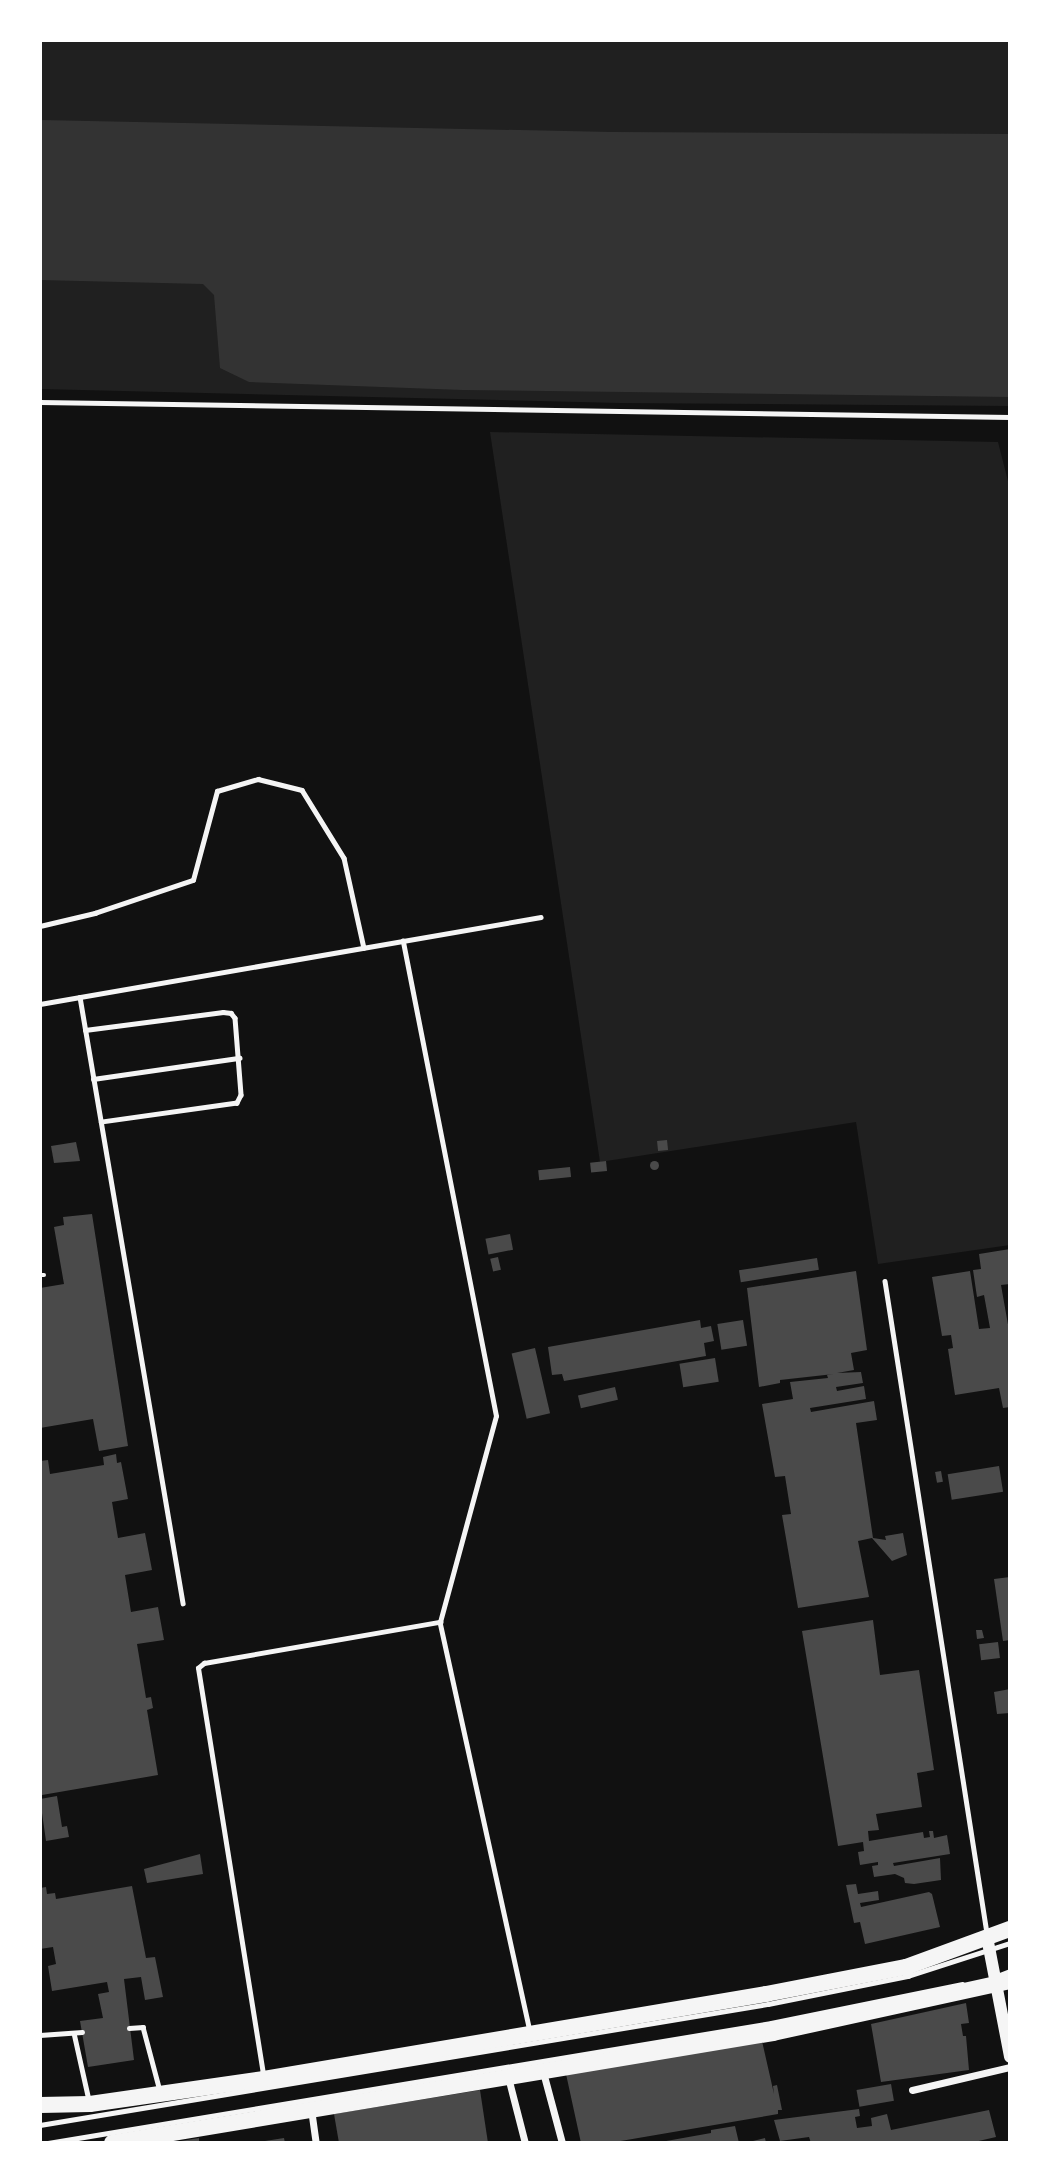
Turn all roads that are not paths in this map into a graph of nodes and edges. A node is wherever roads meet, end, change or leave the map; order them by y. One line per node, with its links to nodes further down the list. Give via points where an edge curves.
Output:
1 (40, 402): 2 (lane)
2 (1010, 417)
3 (541, 917): 5 (lane)
4 (40, 926): 6 (lane, via 96,913 193,880 217,792 258,779 302,790 344,858)
5 (403, 941): 6 (lane); 15 (lane, via 496,1416)
6 (364, 948): 7 (lane)
7 (80, 997): 8 (lane); 9 (lane)
8 (40, 1003)
9 (85, 1030): 10 (lane, via 227,1012 235,1018); 11 (lane)
10 (239, 1058): 11 (lane); 12 (lane, via 241,1095 237,1102)
11 (93, 1079): 12 (lane)
12 (101, 1122): 14 (lane)
13 (885, 1281): 17 (lane)
14 (183, 1603)
15 (440, 1622): 26 (lane); 32 (lane, via 204,1663 198,1668)
16 (1010, 1929): 17 (main road)
17 (989, 1943): 18 (lane); 21 (street); 26 (main road, via 906,1967); 38 (lane, via 908,1976 768,2004)
18 (1010, 1943)
19 (1010, 1971): 21 (lane)
20 (976, 1981): 21 (lane)
21 (1001, 1981): 28 (street); 29 (main road, via 773,2033)
22 (966, 1983): 29 (lane)
23 (129, 2028): 34 (lane, via 142,2027)
24 (82, 2032): 25 (lane)
25 (74, 2033): 27 (lane); 35 (lane)
26 (531, 2034): 32 (main road)
27 (40, 2035)
28 (1010, 2057)
29 (541, 2066): 31 (main road); 43 (street)
30 (1010, 2067): 33 (street)
31 (506, 2072): 36 (main road); 42 (street)
32 (264, 2079): 34 (main road)
33 (912, 2090)
34 (161, 2094): 35 (main road)
35 (89, 2104): 37 (main road)
36 (310, 2104): 39 (lane); 40 (main road); 41 (street)
37 (40, 2105)
38 (40, 2125)
39 (48, 2143)
40 (112, 2143)
41 (316, 2143)
42 (525, 2143)
43 (562, 2143)

